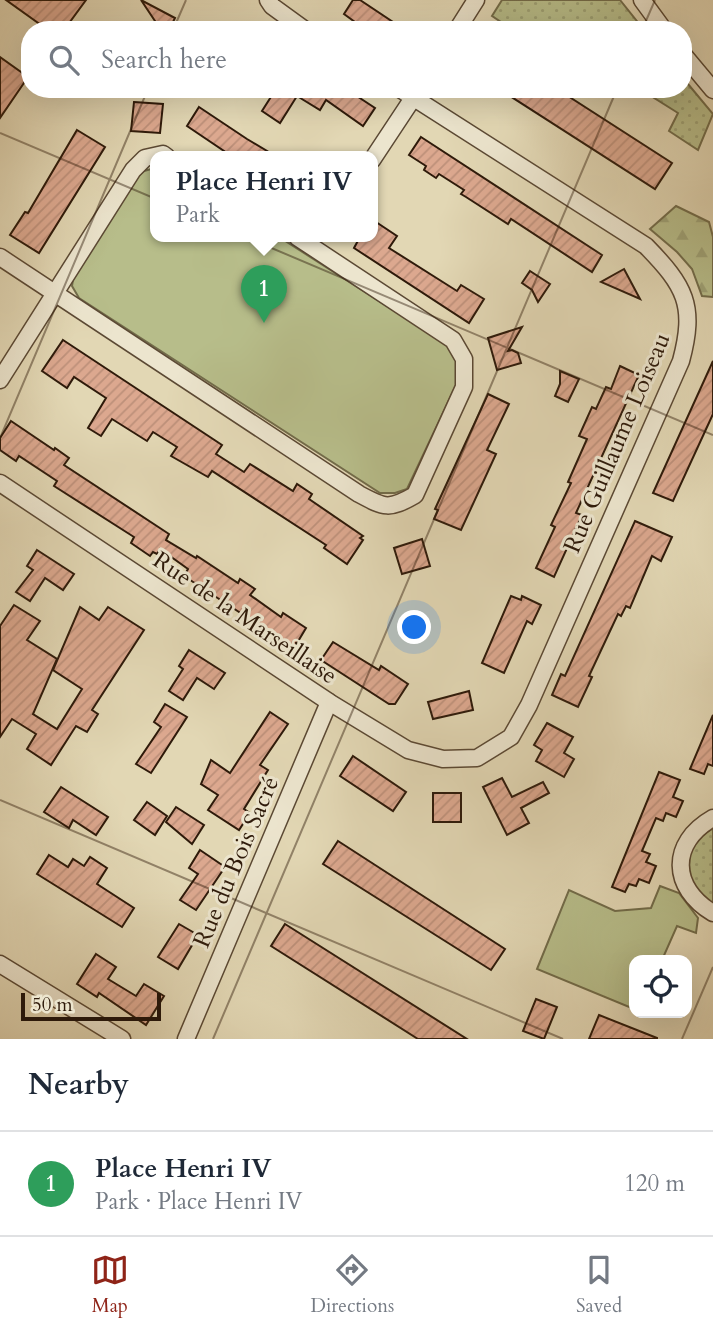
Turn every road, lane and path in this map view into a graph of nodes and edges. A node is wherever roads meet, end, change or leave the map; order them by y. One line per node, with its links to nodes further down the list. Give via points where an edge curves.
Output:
1 (268, 0): 4 (street)
2 (476, 0): 5 (street)
3 (642, 0): 6 (street)
4 (293, 21)
5 (463, 21)
6 (657, 21)
7 (692, 65): 8 (street)
8 (713, 90)
9 (408, 98): 11 (street)
10 (419, 98): 19 (street, Rue Guillaume Loiseau, via 646,246 670,271 684,295 689,333 681,361 529,705 511,737)
11 (378, 151)
12 (150, 157): 15 (street, via 133,170)
13 (319, 243): 15 (street, via 453,340 464,359 464,387 415,495 398,505 381,506 359,494)
14 (0, 257): 15 (street)
15 (56, 294): 16 (street)
16 (0, 380)
17 (0, 483): 18 (street, Rue de la Marseillaise)
18 (328, 702): 19 (street, Rue de la Marseillaise, via 408,750 443,760); 24 (street, Rue du Bois Sacré)
19 (477, 758)
20 (713, 818): 21 (street, via 697,828 681,858 681,876 688,892)
21 (713, 913)
22 (0, 964): 23 (street)
23 (122, 1039)
24 (187, 1039)

